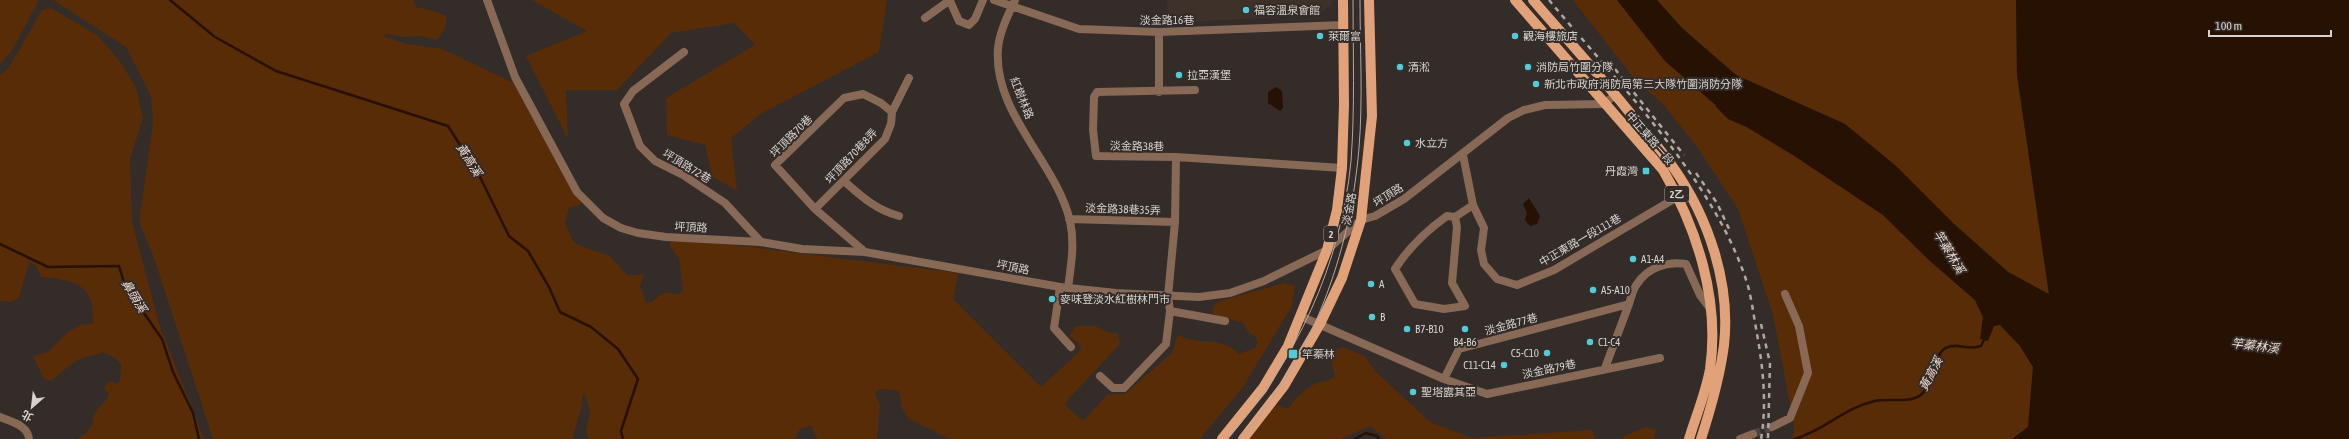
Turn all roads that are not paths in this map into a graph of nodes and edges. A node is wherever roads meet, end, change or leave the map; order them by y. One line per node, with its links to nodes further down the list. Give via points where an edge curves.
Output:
1 (487, 0): 32 (street, 坪頂路, via 514,77 524,96 577,192 603,218 621,228 638,233)
2 (950, 0): 3 (street, via 959,21 968,25 976,19); 10 (street)
3 (983, 0)
4 (994, 0): 9 (street, 淡金路16巷)
5 (1343, 0): 11 (main road, 淡金路 / 2)
6 (1369, 0): 30 (main road, 淡金路, via 1372,116)
7 (1515, 0): 18 (main road, 中正東路一段 / 2乙)
8 (1533, 0): 17 (main road, 中正東路一段 / 2乙)
9 (1013, 3): 12 (street, 淡金路16巷, via 1079,29); 29 (street, 紅樹林路, via 998,48 1004,91 1015,117 1043,161)
10 (925, 18)
11 (1344, 25): 12 (street, 淡金路16巷); 22 (main road, 淡金路 / 2)
12 (1160, 32): 16 (street)
13 (684, 52): 32 (street, 坪頂路72巷, via 633,91 624,104 629,119 640,146 650,156 725,203)
14 (909, 78): 19 (street)
15 (1195, 90): 16 (street, 淡金路38巷)
16 (1159, 92): 21 (street, 淡金路38巷, via 1096,92 1090,130 1096,156)
17 (1615, 95): 18 (street); 56 (main road, 中正東路一段 / 2乙, via 1673,167 1688,191 1711,242 1719,272 1724,310 1724,344 1718,378)
18 (1604, 104): 20 (street, 坪頂路, via 1545,105 1524,110 1508,118); 24 (main road, 中正東路一段 / 2乙, via 1663,170)
19 (892, 112): 23 (street, 坪頂路70巷8弄, via 891,124 885,139); 26 (street, 坪頂路70巷, via 863,94 844,98 775,165)
20 (1463, 155): 25 (street, 中正東路一段111巷); 30 (street, 坪頂路, via 1404,199 1375,216)
21 (1176, 157): 22 (street, 淡金路38巷); 31 (street)
22 (1342, 168): 33 (main road, 淡金路 / 2, via 1337,210)
23 (844, 181): 26 (street, 坪頂路70巷8弄); 27 (street, via 870,203 887,213)
24 (1678, 196): 25 (street, 中正東路一段111巷, via 1554,270 1517,285 1497,279 1484,264 1481,250 1484,228); 39 (main road, 中正東路一段 / 2乙, via 1698,246)
25 (1473, 205): 28 (street)
26 (815, 209): 34 (street, 坪頂路70巷)
27 (899, 216)
28 (1455, 217): 28 (street, via 1457,227 1452,283 1465,306 1444,310 1415,304 1396,269 1406,252 1431,228 1447,216)
29 (1069, 219): 31 (street, 淡金路38巷35弄); 35 (street, 紅樹林路, via 1073,238)
30 (1361, 220): 33 (street, 坪頂路); 43 (main road, 淡金路, via 1342,278)
31 (1175, 222): 37 (street)
32 (761, 242): 34 (street, 坪頂路, via 802,249)
33 (1327, 250): 37 (street, 坪頂路, via 1264,281 1230,293 1199,297); 41 (main road, 淡金路 / 2)
34 (865, 252): 35 (street, 坪頂路)
35 (1064, 288): 37 (street, 坪頂路); 44 (street, 紅樹林路, via 1054,328)
36 (1785, 294): 50 (street, via 1799,326 1808,373 1790,418)
37 (1168, 296): 40 (street)
38 (1629, 304): 39 (street, via 1636,284 1651,270 1664,264 1678,263 1686,264 1700,295); 46 (street); 48 (street, 淡金路77巷, via 1459,349)
39 (1709, 307): 55 (main road, 中正東路一段 / 2乙, via 1712,343 1710,370)
40 (1170, 311): 42 (street); 47 (street, via 1166,344 1124,388 1113,388)
41 (1300, 316): 43 (street); 53 (main road, 淡金路 / 2, via 1288,346 1263,388)
42 (1225, 321)
43 (1320, 324): 48 (street); 54 (main road, 淡金路, via 1284,386)
44 (1070, 347)
45 (1660, 358): 46 (street, 淡金路79巷)
46 (1605, 368): 48 (street, 淡金路79巷, via 1487,394)
47 (1100, 376)
48 (1444, 379)
49 (0, 417): 52 (street, via 24,427)
50 (1772, 427)
51 (1753, 434): 57 (street)
52 (30, 439)
53 (1222, 439)
54 (1243, 439)
55 (1689, 439)
56 (1701, 439)
57 (1740, 439)

